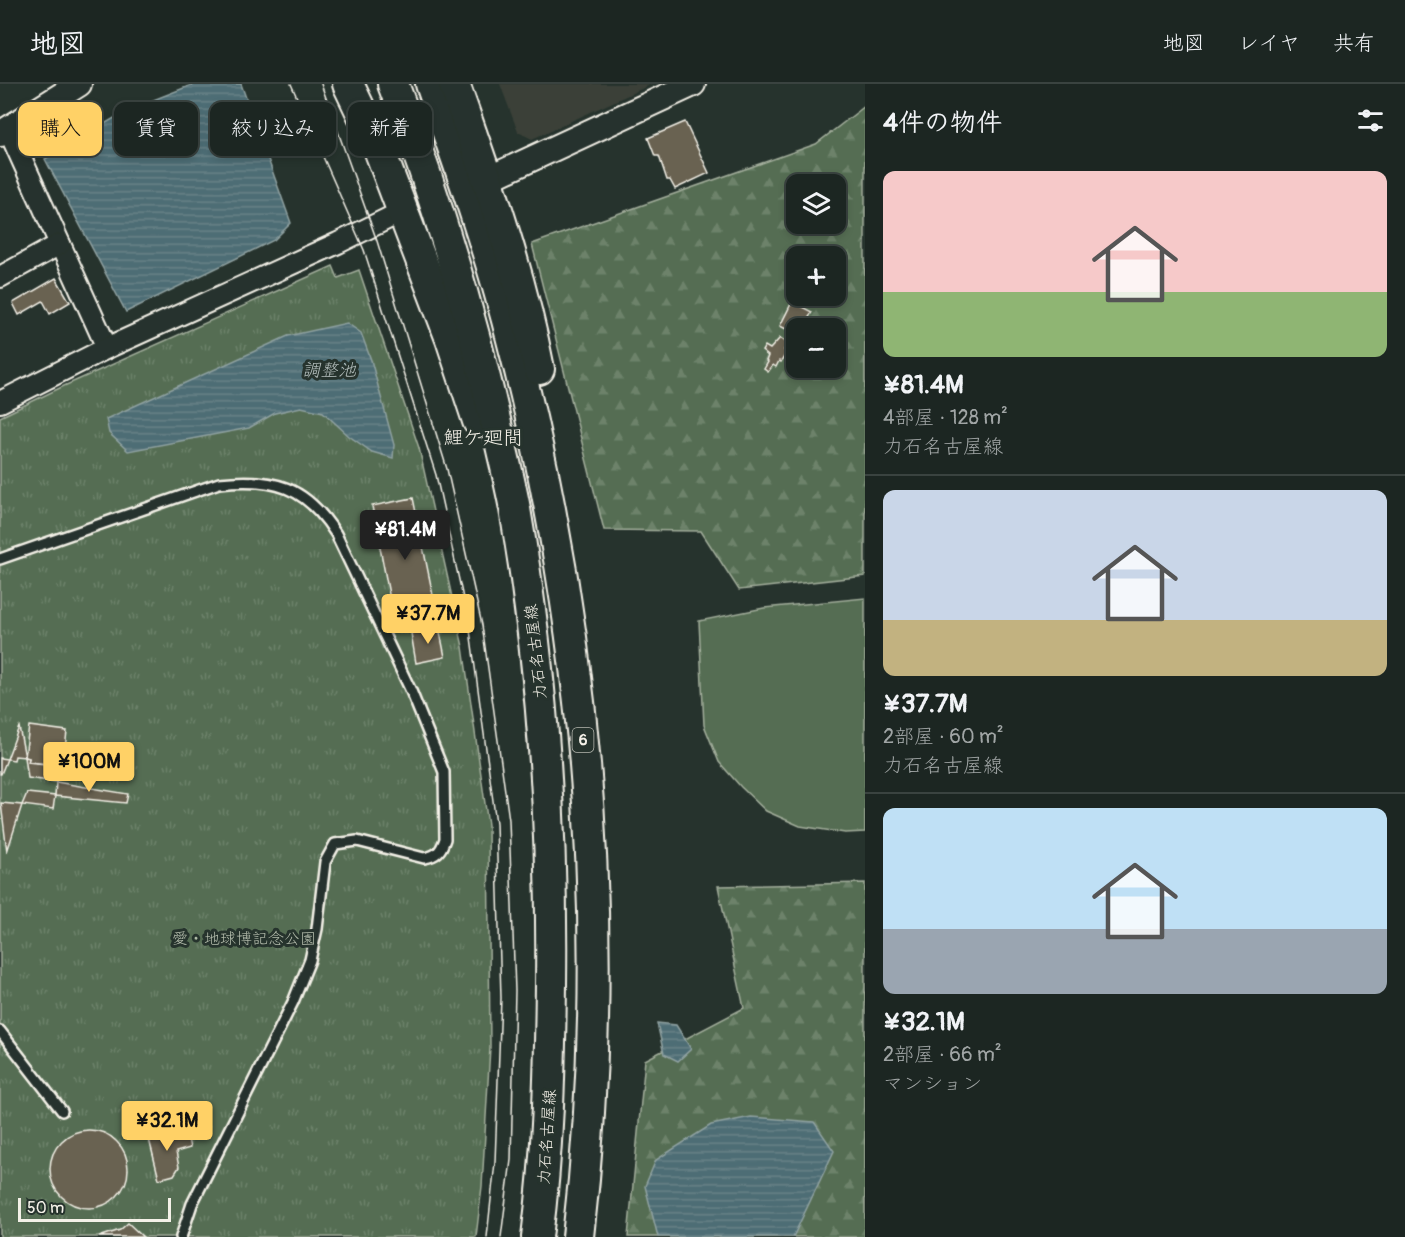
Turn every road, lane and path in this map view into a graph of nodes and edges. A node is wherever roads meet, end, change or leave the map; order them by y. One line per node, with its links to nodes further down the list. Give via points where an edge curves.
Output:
1 (79, 84): 7 (street)
2 (348, 84): 9 (main road, via 379,148)
3 (393, 84): 15 (main road, 力石名古屋線, via 426,170 485,375 514,506)
4 (431, 84): 16 (main road, 6, via 500,296 548,493 580,704)
5 (454, 84): 8 (main road, 6)
6 (693, 84): 8 (street)
7 (4, 132): 10 (street)
8 (488, 178): 16 (main road, 6, via 531,328 588,628 602,841)
9 (403, 211): 12 (street); 15 (main road, via 477,418)
10 (60, 244): 11 (street); 12 (street)
11 (0, 277)
12 (107, 348): 13 (street)
13 (0, 402)
14 (0, 559): 19 (lane, via 219,483 243,480 292,490 312,504 336,534 411,691 444,772 445,839 434,856 424,858 357,841 335,844 324,862 317,929 294,1002 192,1204)
15 (530, 603): 20 (main road, 力石名古屋線, via 548,798 552,915 550,1090)
16 (594, 903): 21 (main road, 6, via 591,1096)
17 (2, 1037): 18 (lane)
18 (62, 1111)
19 (181, 1237)
20 (537, 1237)
21 (578, 1237)

